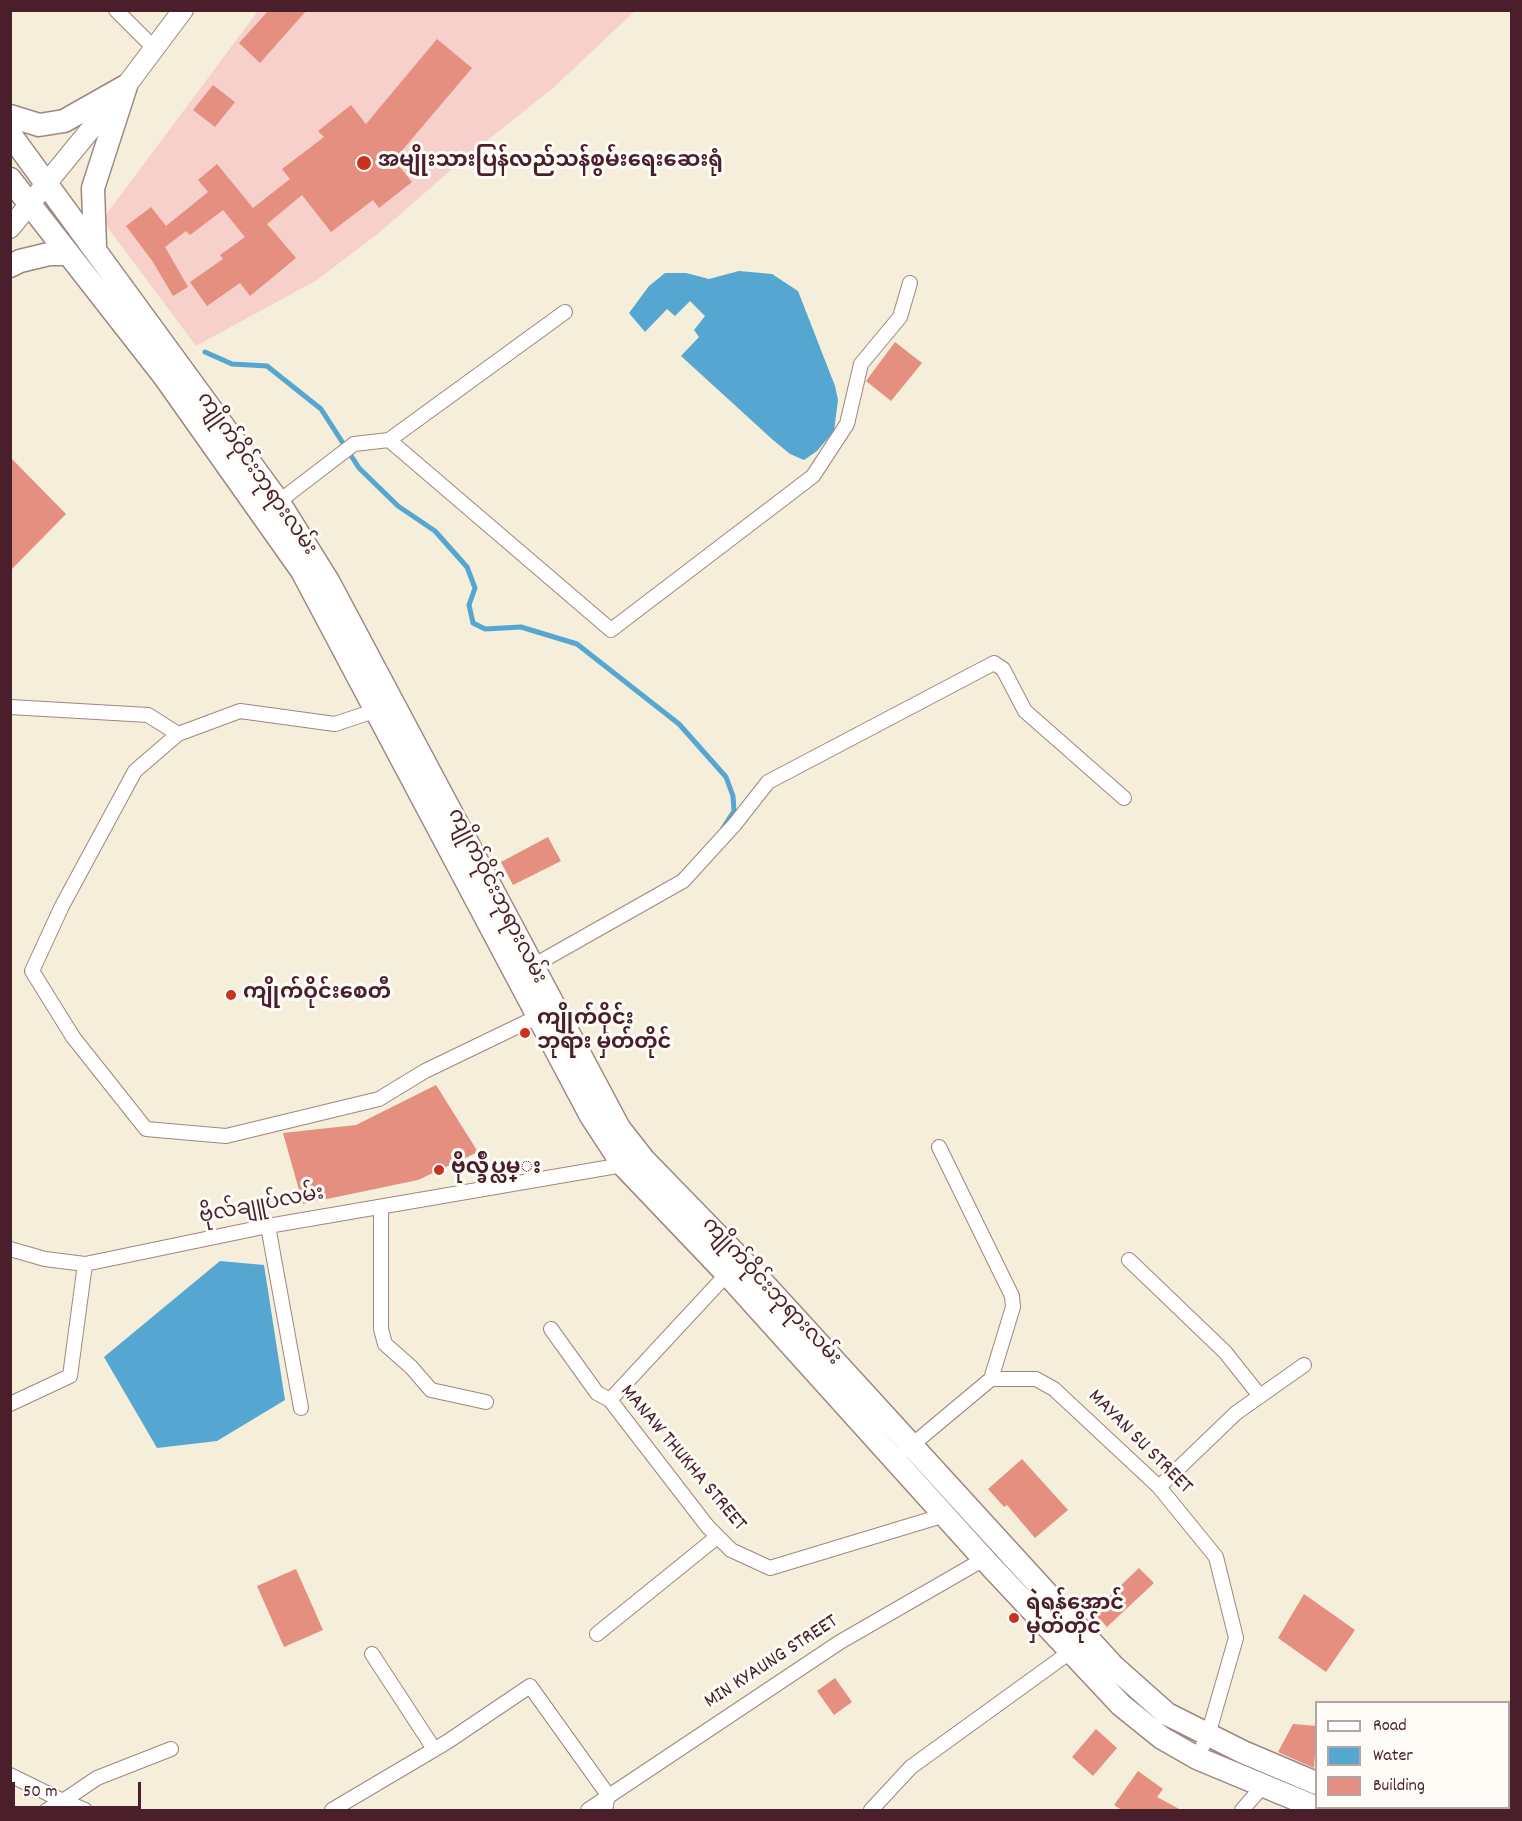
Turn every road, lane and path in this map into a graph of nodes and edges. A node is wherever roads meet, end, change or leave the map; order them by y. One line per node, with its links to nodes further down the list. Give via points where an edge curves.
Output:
1 (116, 10): 3 (street)
2 (183, 10): 3 (main road)
3 (154, 48): 4 (main road)
4 (126, 86): 5 (main road, via 64,121 39,125); 8 (main road); 11 (main road, via 93,188)
5 (10, 116)
6 (10, 134): 8 (main road, ကျိုက်ဝိုင်းဘုရားလမ်း)
7 (10, 178): 9 (main road, ကျိုက်ဝိုင်းဘုရားလမ်း)
8 (48, 185): 9 (main road); 11 (main road, ကျိုက်ဝိုင်းဘုရားလမ်း)
9 (31, 205): 10 (main road); 12 (main road, ကျိုက်ဝိုင်းဘုရားလမ်း)
10 (10, 228)
11 (95, 248): 17 (main road, ကျိုက်ဝိုင်းဘုရားလမ်း)
12 (68, 254): 13 (main road, via 49,254); 17 (main road, ကျိုက်ဝိုင်းဘုရားလမ်း)
13 (10, 266)
14 (910, 283): 16 (street, via 900,317 861,364 847,424 813,476 611,630)
15 (565, 312): 16 (street)
16 (389, 440): 17 (street, via 354,444)
17 (270, 508): 19 (main road, ကျိုက်ဝိုင်းဘုရားလမ်း); 22 (main road, ကျိုက်ဝိုင်းဘုရားလမ်း, via 339,602)
18 (10, 707): 20 (street, via 148,715)
19 (377, 710): 20 (street, via 335,724 240,711); 23 (main road, ကျိုက်ဝိုင်းဘုရားလမ်း)
20 (178, 734): 23 (street, via 135,771 62,906 32,971 73,1037 146,1129 226,1136 379,1100 425,1071)
21 (1124, 798): 22 (street, via 1025,711 1003,669 994,663 768,782 683,881)
22 (531, 967): 31 (main road, ကျိုက်ဝိုင်းဘုရားလမ်း, via 618,1128)
23 (537, 1017): 25 (main road, ကျိုက်ဝိုင်းဘုရားလမ်း, via 591,1116)
24 (939, 1147): 34 (street, via 1012,1296 1013,1307)
25 (623, 1165): 26 (street, ဗိုလ်ချူပ်လမ်း); 31 (main road, ကျိုက်ဝိုင်းဘုရားလမ်း)
26 (381, 1207): 27 (street, ဗိုလ်ချူပ်လမ်း); 37 (street, via 381,1329 385,1344 431,1390)
27 (268, 1226): 30 (street, ဗိုလ်ချူပ်လမ်း); 39 (street)
28 (10, 1249): 30 (street, ဗိုလ်ချူပ်လမ်း)
29 (1129, 1260): 35 (street, via 1224,1352)
30 (85, 1264): 38 (street, via 70,1376)
31 (734, 1267): 36 (street); 40 (main road, ကျိုက်ဝိုင်းဘုရားလမ်း)
32 (551, 1329): 36 (street, MANAW THUKHA STREET, via 597,1393)
33 (1304, 1365): 35 (street)
34 (990, 1379): 40 (street); 41 (street, MAYAN SU STREET, via 1036,1379 1054,1389)
35 (1260, 1396): 41 (street, via 1217,1430)
36 (610, 1400): 43 (street, MANAW THUKHA STREET)
37 (486, 1402)
38 (10, 1404)
39 (301, 1408)
40 (904, 1453): 42 (main road, ကျိုက်ဝိုင်းဘုရားလမ်း); 44 (main road, ကျိုက်ဝိုင်းဘုရားလမ်း)
41 (1159, 1487): 49 (street, MAYAN SU STREET, via 1216,1557 1236,1638)
42 (945, 1515): 43 (street, MANAW THUKHA STREET, via 770,1568 731,1550); 45 (main road, ကျိုက်ဝိုင်းဘုရားလမ်း)
43 (717, 1537): 46 (street)
44 (1004, 1546): 45 (main road); 49 (main road, ကျိုက်ဝိုင်းဘုရားလမ်း, via 1113,1666 1167,1714)
45 (984, 1559): 47 (main road, ကျိုက်ဝိုင်းဘုရားလမ်း); 56 (street, MIN KYAUNG STREET, via 840,1642)
46 (597, 1634)
47 (1071, 1652): 52 (main road, ကျိုက်ဝိုင်းဘုရားလမ်း, via 1121,1705 1162,1738); 64 (street, via 911,1767 880,1804)
48 (372, 1654): 51 (street)
49 (1208, 1735): 52 (street, MAYAN SU STREET); 54 (main road, ကျိုက်ဝိုင်းဘုရားလမ်း)
50 (171, 1749): 57 (street, via 97,1778)
51 (434, 1749): 56 (street, via 530,1686); 61 (street)
52 (1197, 1758): 55 (main road, ကျိုက်ဝိုင်းဘုရားလမ်း)
53 (10, 1776): 57 (street)
54 (1315, 1782)
55 (1263, 1786): 58 (main road, ကျိုက်ဝိုင်းဘုရားလမ်း); 65 (street)
56 (608, 1795): 62 (street, MIN KYAUNG STREET); 63 (street)
57 (63, 1801): 59 (street); 60 (street)
58 (1315, 1807)
59 (47, 1810)
60 (85, 1810)
61 (332, 1810)
62 (588, 1810)
63 (605, 1810)
64 (870, 1810)
65 (1242, 1810)

